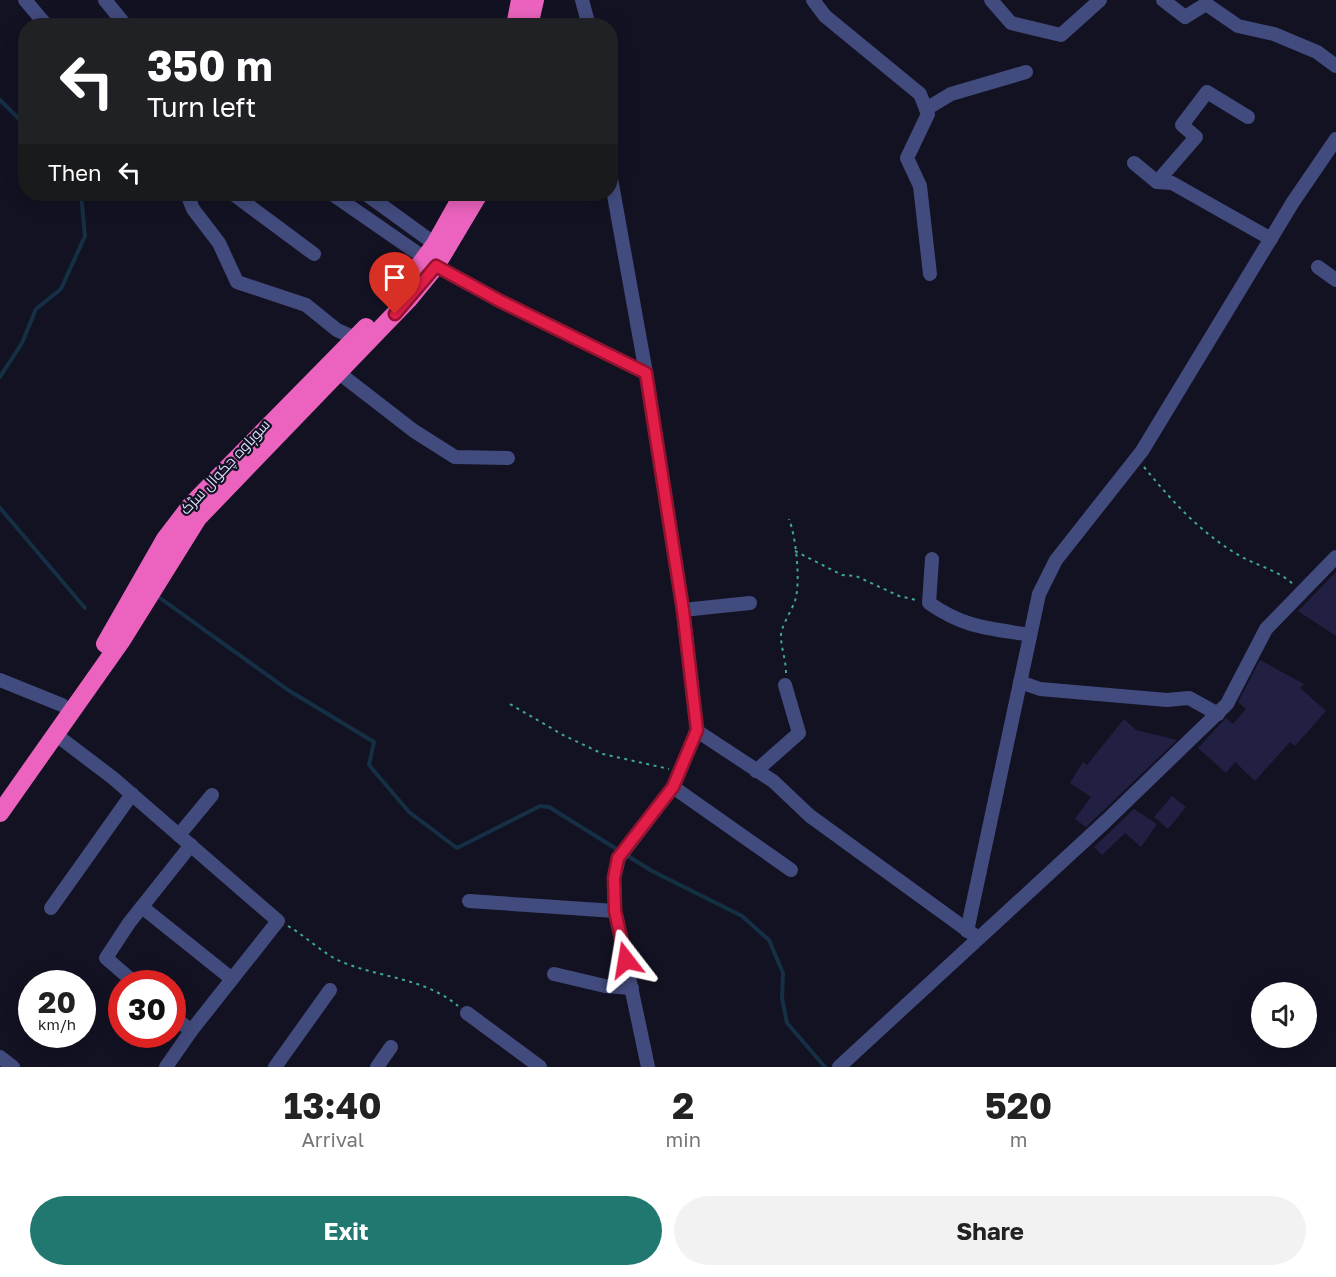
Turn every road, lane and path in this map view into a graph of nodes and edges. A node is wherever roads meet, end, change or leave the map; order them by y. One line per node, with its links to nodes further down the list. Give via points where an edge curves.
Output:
1 (25, 0): 10 (street)
2 (105, 0): 11 (street)
3 (520, 0): 12 (highway)
4 (535, 0): 13 (highway)
5 (582, 0): 14 (street)
6 (813, 0): 17 (street, via 825,16 920,94)
7 (991, 0): 8 (street, via 1011,23 1061,35)
8 (1100, 0)
9 (1163, 0): 15 (street, via 1185,17 1206,4 1238,26 1274,34 1317,52)
10 (40, 18)
11 (119, 18)
12 (517, 18)
13 (531, 18)
14 (587, 18)
15 (1336, 66)
16 (1026, 72): 17 (street, via 951,94)
17 (926, 109): 33 (street, via 928,114 907,158 920,186)
18 (1248, 117): 21 (street, via 1206,92 1182,125 1196,137)
19 (1336, 139): 29 (street)
20 (1134, 163): 21 (street)
21 (1157, 182): 29 (street, via 1172,183)
22 (189, 201): 35 (street, via 219,243 237,282 306,305 337,330)
23 (242, 201): 30 (street)
24 (343, 201): 31 (street)
25 (373, 201): 31 (street)
26 (460, 201): 31 (highway)
27 (474, 201): 31 (highway, سوہاوہ چکوال سڑک)
28 (615, 201): 37 (street)
29 (1270, 239): 39 (street)
30 (314, 254)
31 (432, 256): 35 (highway); 36 (highway, سوہاوہ چکوال سڑک, via 409,299); 37 (street, via 500,301)
32 (1318, 267): 34 (street)
33 (930, 274)
34 (1336, 280)
35 (355, 338): 53 (highway, via 191,505)
36 (339, 373): 38 (street, via 455,457); 56 (highway, سوہاوہ چکوال سڑک, via 198,518 122,640)
37 (646, 373): 47 (street)
38 (508, 458)
39 (1136, 458): 44 (path, via 1199,527 1235,553 1280,573); 48 (street, via 1056,560 1039,594)
40 (789, 519): 41 (path, via 796,537)
41 (795, 551): 46 (path, via 842,575 856,576 899,597); 51 (path, via 795,599 781,634)
42 (1336, 556): 44 (street)
43 (932, 559): 46 (street)
44 (1302, 593): 54 (street, via 1266,629)
45 (750, 603): 47 (street)
46 (929, 603): 48 (street, via 953,619)
47 (683, 610): 55 (street)
48 (1030, 635): 50 (street)
49 (0, 680): 53 (street)
50 (1020, 682): 54 (street, via 1040,689 1167,700 1189,698); 72 (street)
51 (785, 685): 58 (street, via 799,733)
52 (510, 704): 57 (path, via 603,754)
53 (62, 705): 60 (highway)
54 (1218, 714): 72 (street, via 1105,822)
55 (697, 730): 57 (street); 58 (street)
56 (55, 734): 61 (street); 63 (highway, سوہاوہ چکوال سڑک)
57 (680, 771): 59 (street)
58 (756, 771): 72 (street, via 773,781 810,816)
59 (673, 787): 66 (street); 70 (street, via 618,858)
60 (0, 792)
61 (132, 795): 64 (street); 69 (street)
62 (212, 795): 64 (street)
63 (0, 813)
64 (179, 835): 65 (street)
65 (191, 845): 68 (street); 71 (street)
66 (791, 870)
67 (469, 901): 70 (street)
68 (142, 907): 73 (street, via 106,958); 75 (street)
69 (51, 908)
70 (615, 911): 76 (street)
71 (278, 921): 75 (street); 78 (path, via 340,961 375,974 405,979 447,997)
72 (972, 935): 89 (street)
73 (120, 970)
74 (554, 974): 76 (street)
75 (232, 979): 80 (street)
76 (632, 988): 88 (street)
77 (330, 990): 85 (street)
78 (467, 1013): 87 (street)
79 (186, 1027): 80 (street)
80 (191, 1031): 84 (street)
81 (391, 1047): 86 (street)
82 (0, 1058): 83 (street)
83 (13, 1067)
84 (166, 1067)
85 (275, 1067)
86 (377, 1067)
87 (540, 1067)
88 (648, 1067)
89 (839, 1067)

